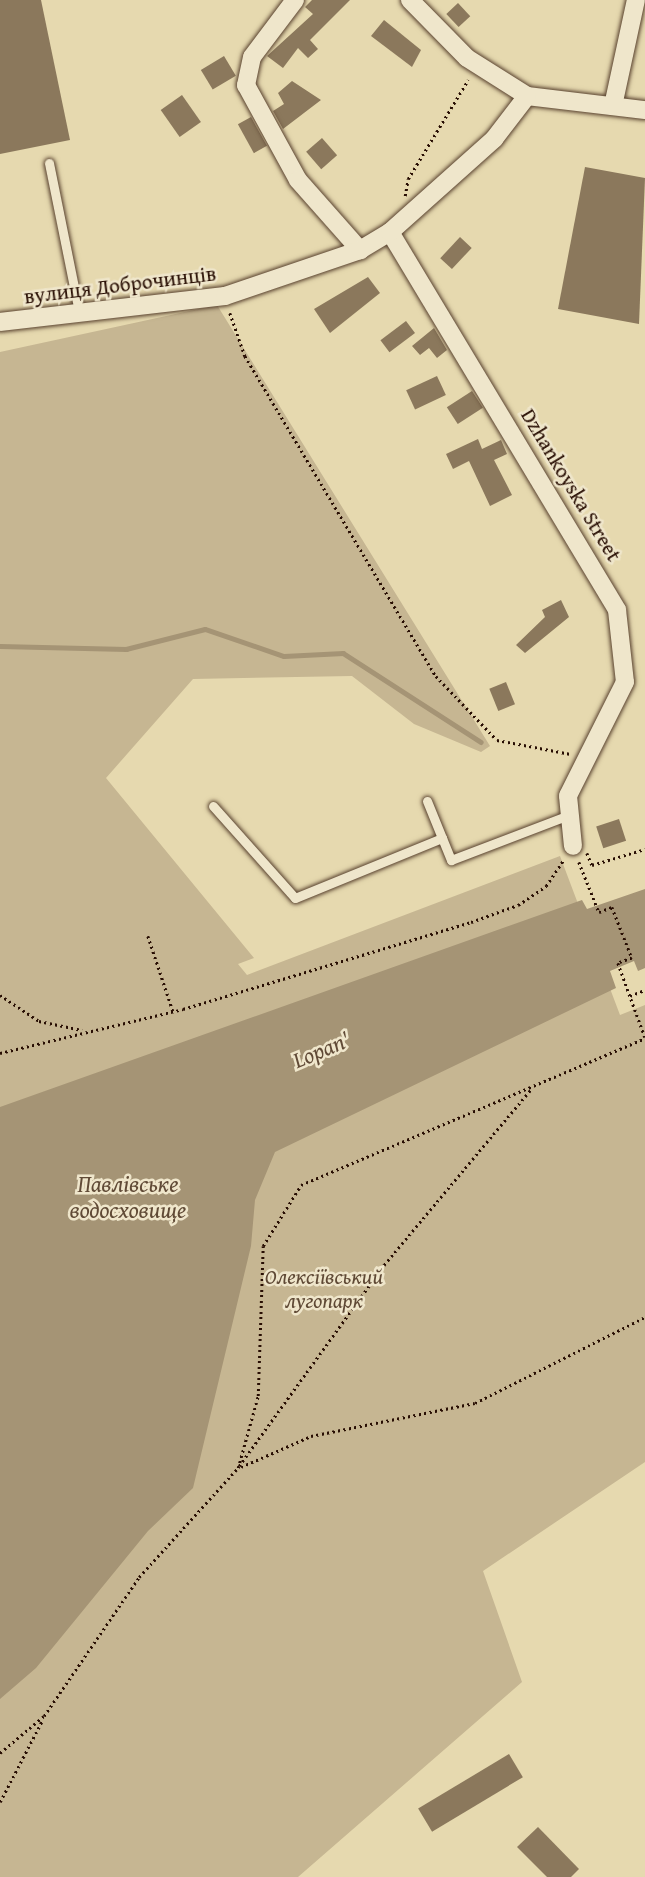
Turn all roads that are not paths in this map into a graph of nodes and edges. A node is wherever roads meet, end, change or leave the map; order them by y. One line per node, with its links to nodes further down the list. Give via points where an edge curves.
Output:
1 (295, 0): 9 (street, via 252,57 246,85 298,180)
2 (410, 0): 4 (street, via 467,58)
3 (636, 0): 5 (street)
4 (527, 96): 5 (street); 8 (street, вулиця Доброчинців, via 495,139)
5 (613, 106): 6 (street)
6 (645, 110)
7 (49, 163): 10 (lane)
8 (395, 228): 9 (street, вулиця Доброчинців); 14 (street, Dzhankoyska Street, via 617,610 625,682 586,756)
9 (360, 250): 10 (street, вулиця Доброчинців, via 225,296)
10 (79, 313): 11 (street, вулиця Доброчинців)
11 (0, 322)
12 (427, 801): 15 (lane)
13 (213, 806): 15 (lane, via 295,898)
14 (566, 816): 15 (lane, via 451,860); 16 (street)
15 (442, 838)
16 (573, 846)

